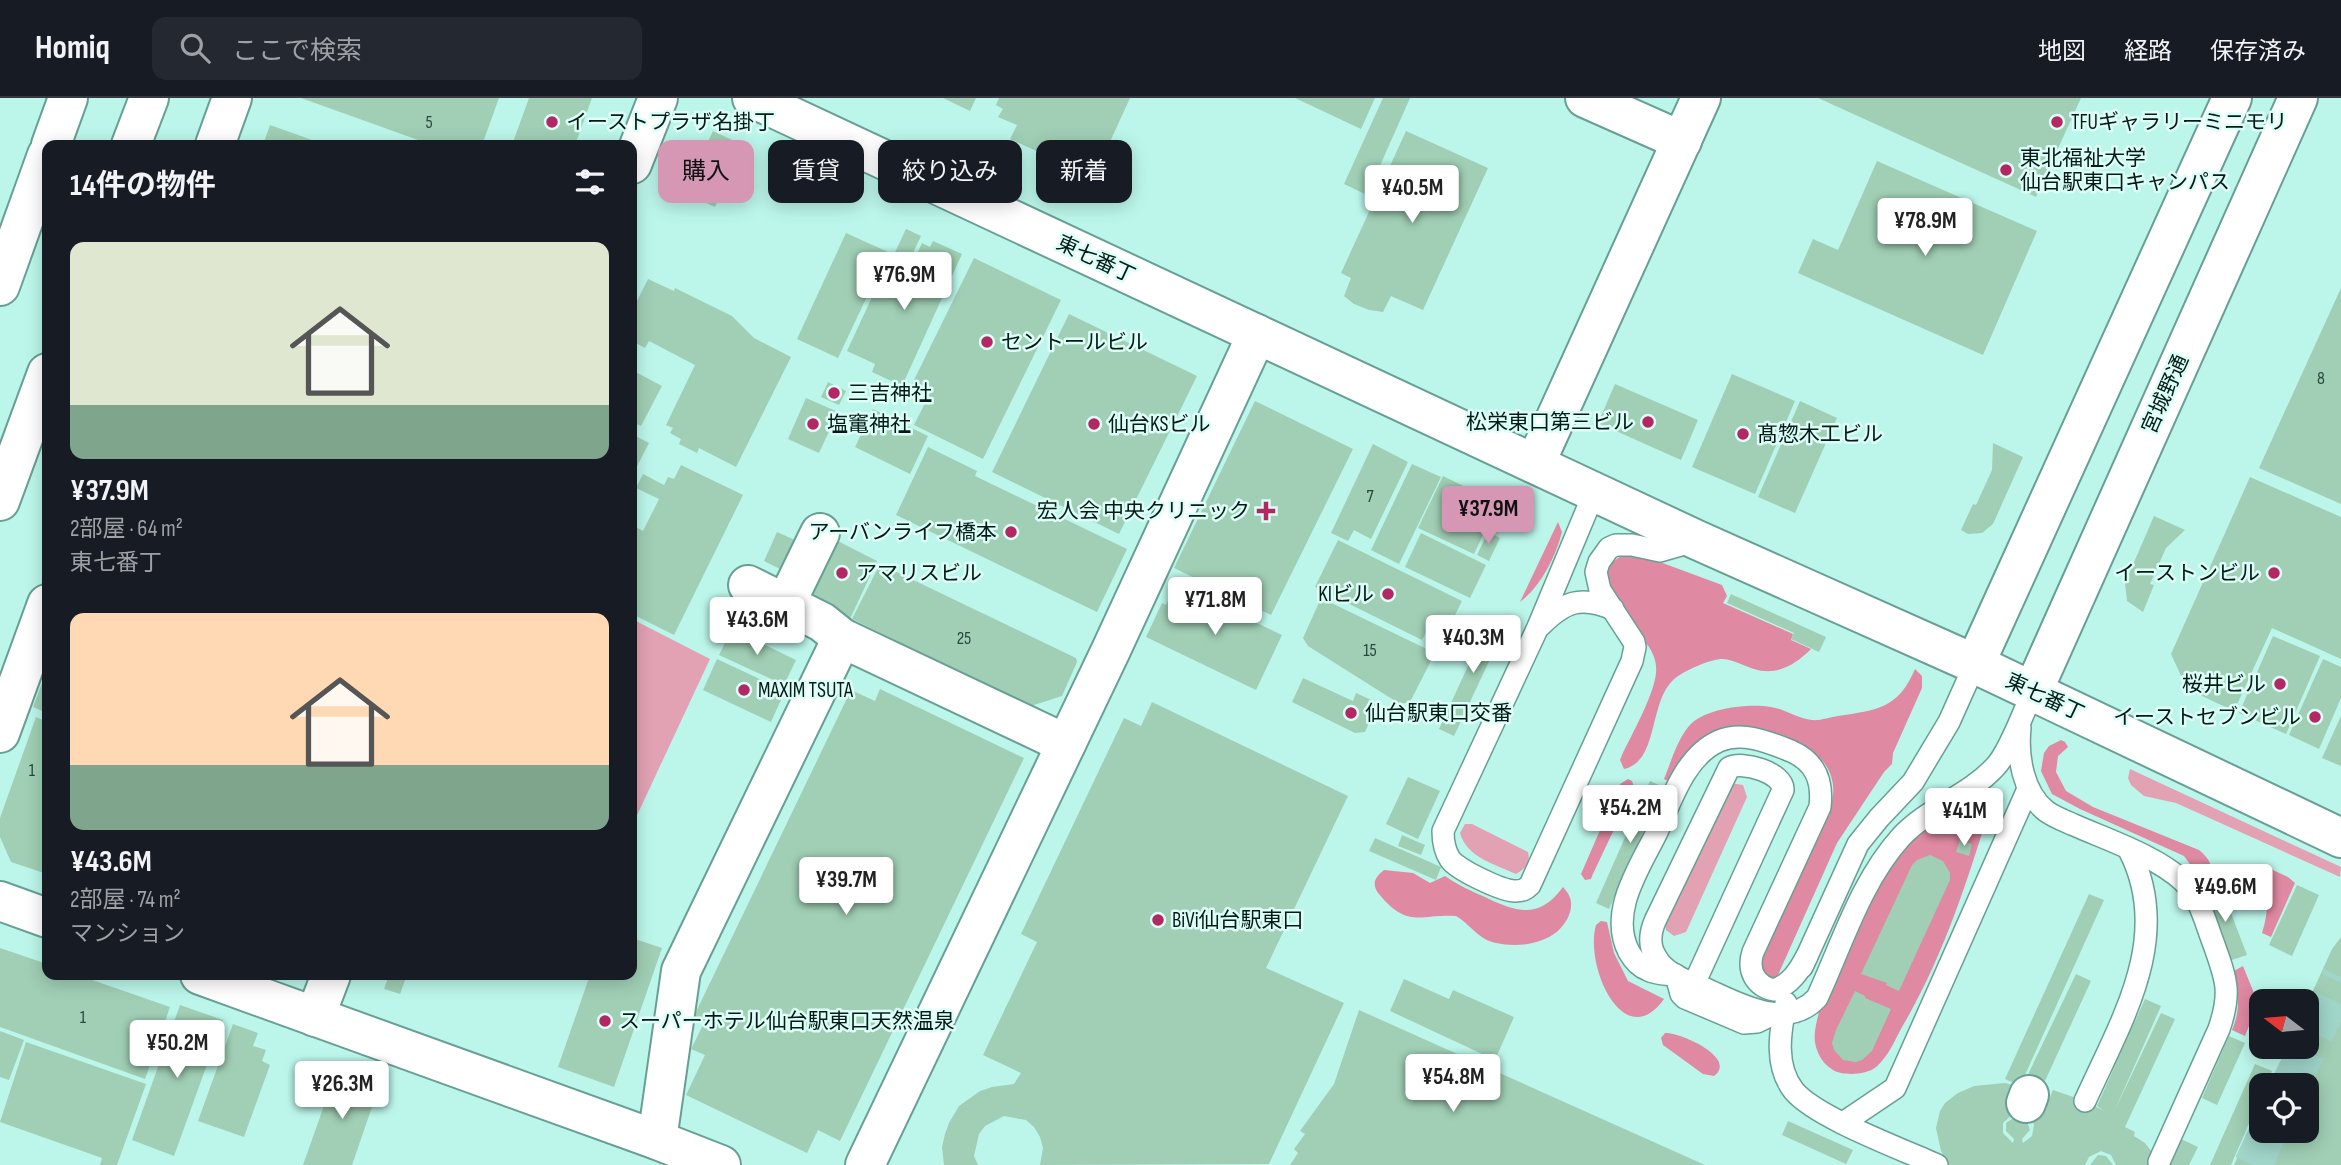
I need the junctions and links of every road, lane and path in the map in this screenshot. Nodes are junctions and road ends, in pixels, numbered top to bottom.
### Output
1 (68, 98) edge
2 (149, 98) edge
3 (232, 98) edge
4 (658, 98) edge
5 (752, 98) edge
6 (1585, 98) edge
7 (1701, 98) edge
8 (2232, 98) edge
9 (2298, 98) edge
10 (53, 140) edge
11 (133, 140) edge
12 (217, 140) edge
13 (1682, 141) junction
14 (637, 151) edge
15 (42, 169) edge
16 (0, 286) edge
17 (1257, 334) junction
18 (42, 387) edge
19 (1535, 464) junction
20 (1594, 492) junction
21 (0, 501) edge
22 (820, 533) dead end
23 (1697, 540) junction
24 (748, 585) dead end
25 (786, 603) junction
26 (1613, 609) junction
27 (42, 618) edge
28 (1538, 627) junction
29 (842, 638) junction
30 (1975, 664) junction
31 (2029, 700) junction
32 (0, 733) edge
33 (1066, 744) junction
34 (2028, 789) junction
35 (2341, 838) edge
36 (2129, 850) junction
37 (0, 901) edge
38 (42, 916) edge
39 (1807, 956) junction
40 (214, 980) edge
41 (329, 980) edge
42 (1685, 980) junction
43 (1780, 1013) junction
44 (316, 1017) junction
45 (2085, 1101) dead end
46 (1843, 1123) junction
47 (657, 1140) junction
48 (2159, 1162) dead end
49 (721, 1165) edge
50 (865, 1165) edge
51 (1937, 1165) edge

1 - 10 street
2 - 11 street
3 - 12 street
4 - 14 street
5 - 17 street, 東七番丁
6 - 13 street
7 - 13 street
8 - 30 street
9 - 31 street, 宮城野通
13 - 19 street
15 - 16 street
17 - 19 street, 東七番丁
17 - 33 street
18 - 21 street
19 - 20 street, 東七番丁
20 - 23 street, 東七番丁
20 - 28 lane
22 - 25 street
23 - 26 lane
23 - 30 street, 東七番丁
24 - 25 street
25 - 29 street
26 - 28 lane
26 - 28 lane
27 - 32 street
29 - 33 street
29 - 47 street
30 - 31 street, 東七番丁
30 - 39 lane
31 - 34 lane
31 - 35 street, 東七番丁
31 - 43 lane
33 - 50 street
34 - 36 lane
34 - 46 lane
36 - 45 lane
36 - 48 lane
37 - 38 street
39 - 42 lane
39 - 43 lane
40 - 44 street
41 - 44 street
42 - 42 lane
42 - 43 lane
43 - 46 lane
44 - 47 street
46 - 51 lane
47 - 49 street

